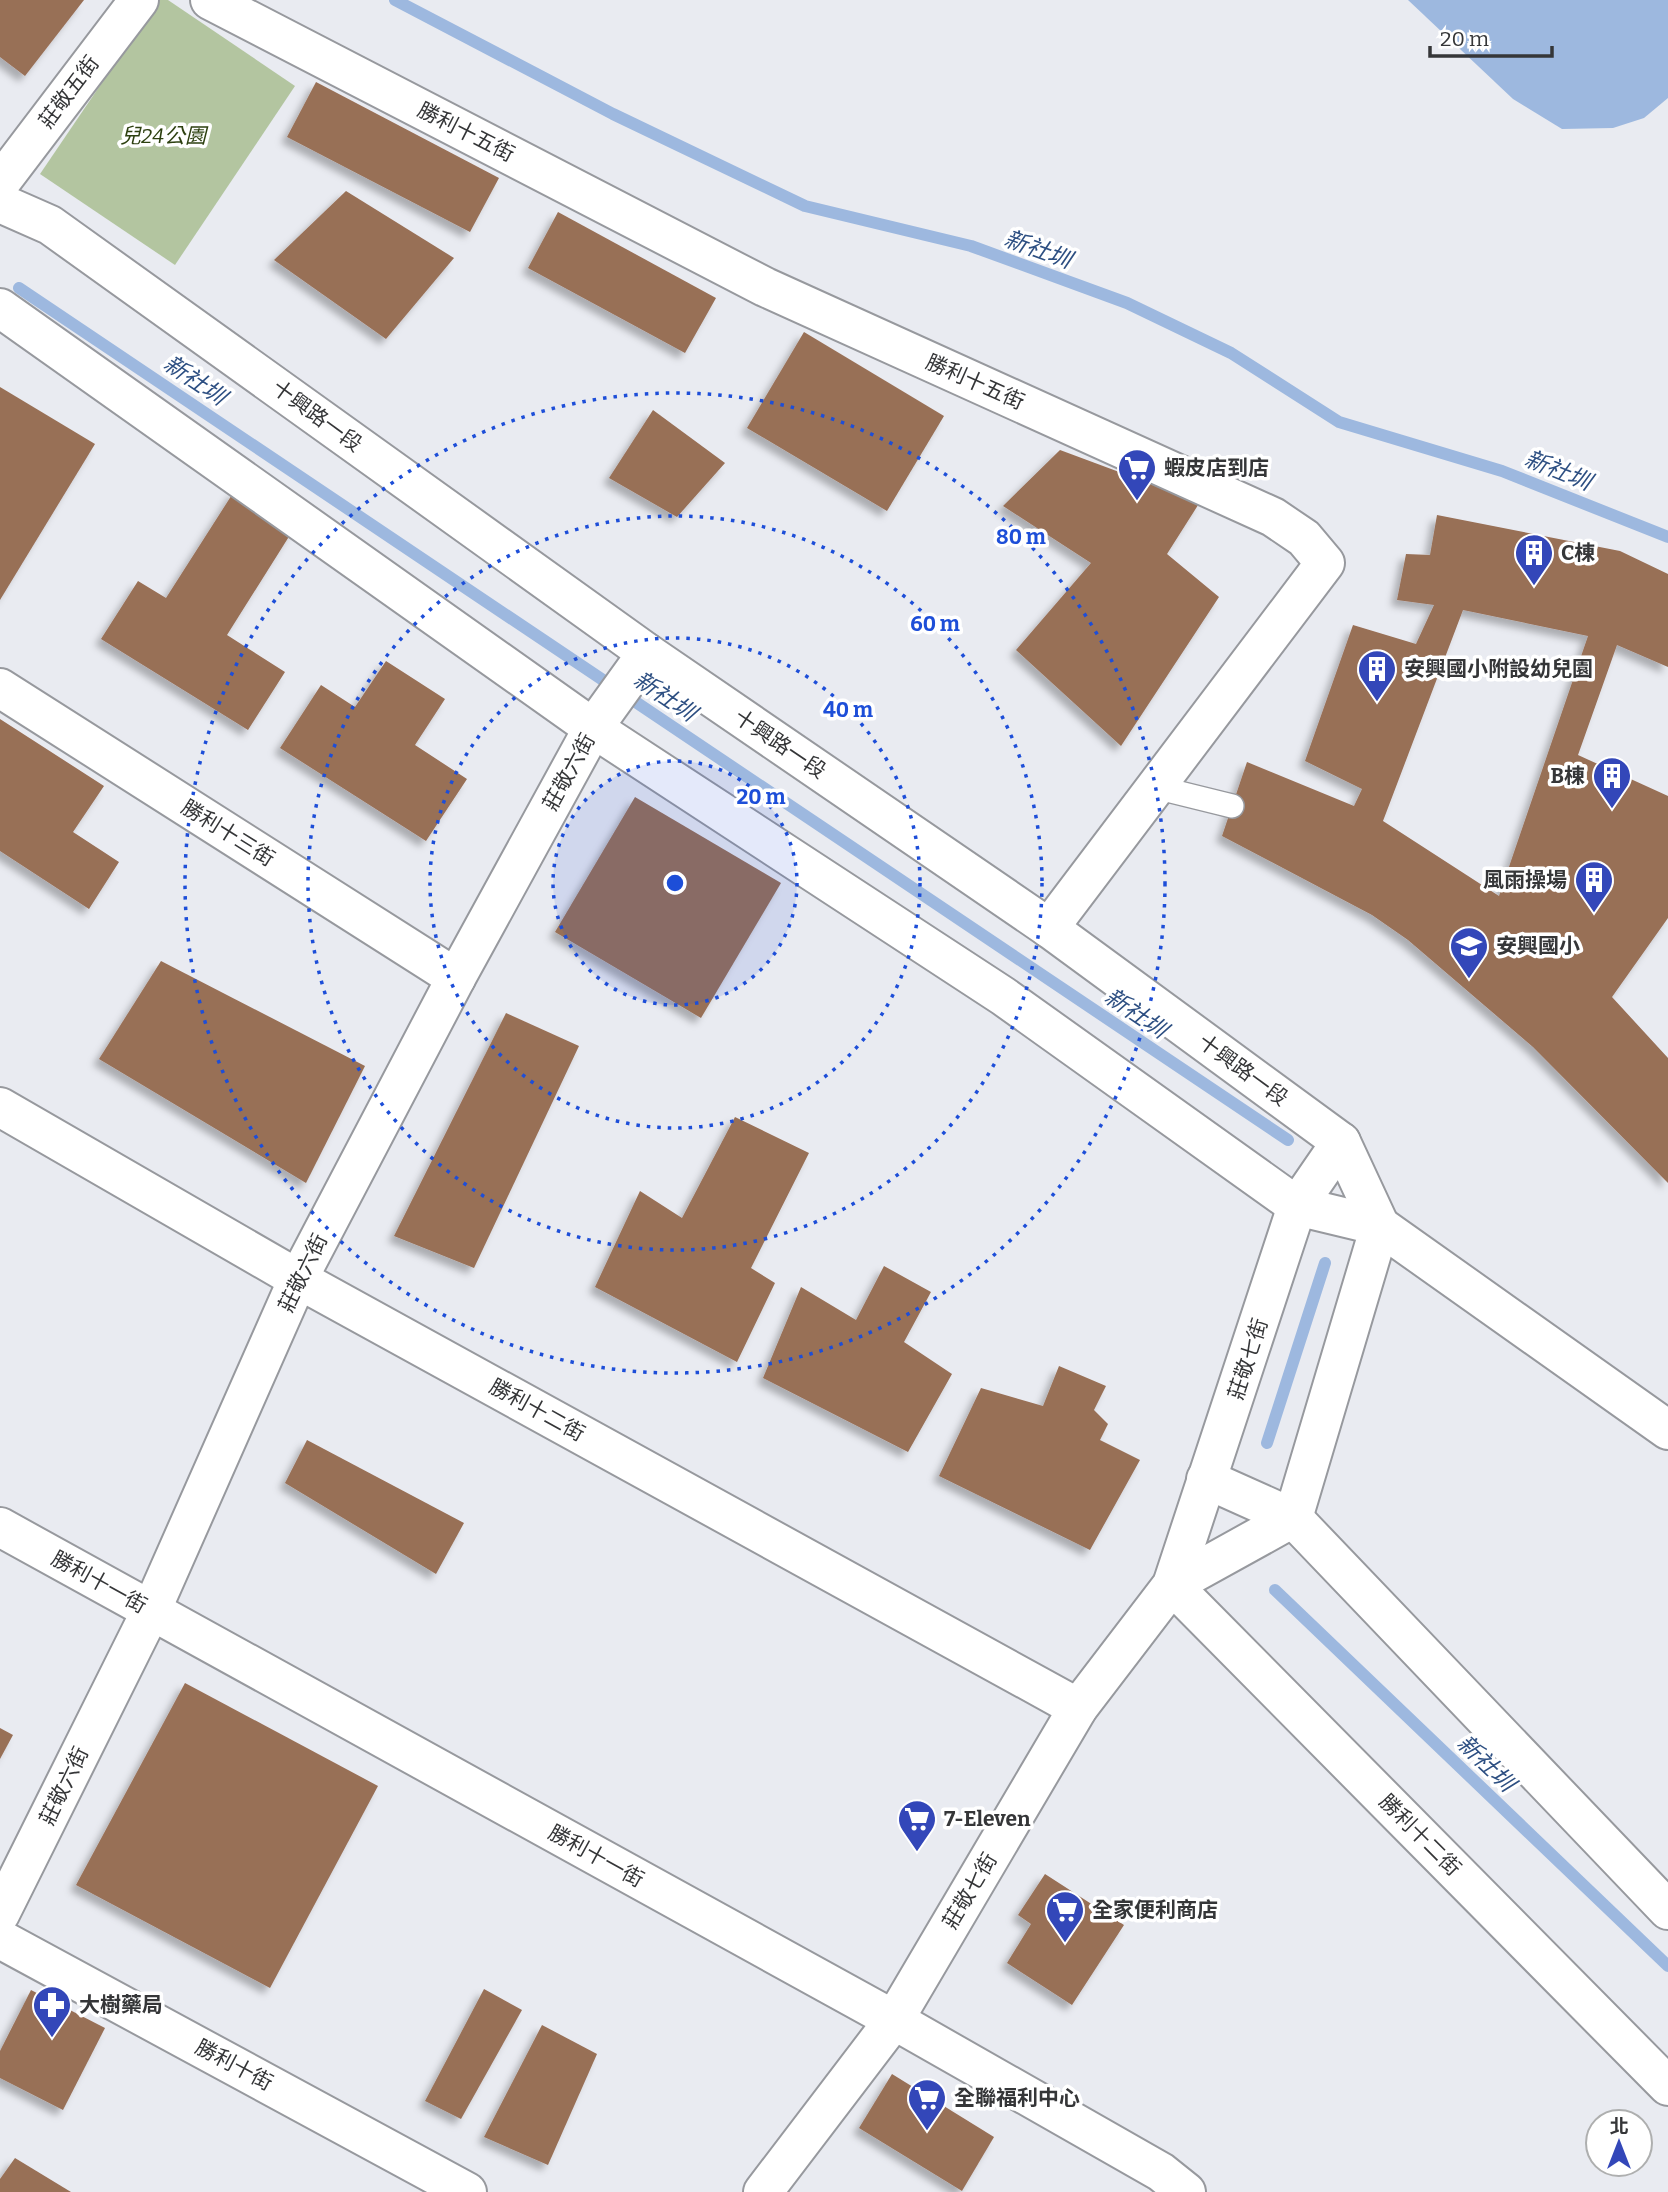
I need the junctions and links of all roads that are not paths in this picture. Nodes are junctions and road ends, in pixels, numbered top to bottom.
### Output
1 (139, 0) edge
2 (224, 3) edge
3 (0, 183) edge
4 (0, 203) edge
5 (0, 309) edge
6 (647, 653) junction
7 (0, 688) edge
8 (593, 728) junction
9 (1155, 787) junction
10 (1232, 806) dead end
11 (1049, 928) junction
12 (456, 978) junction
13 (0, 1107) edge
14 (1341, 1142) junction
15 (1297, 1206) junction
16 (1380, 1226) junction
17 (298, 1279) junction
18 (1668, 1430) edge
19 (1206, 1479) junction
20 (1293, 1518) junction
21 (0, 1527) edge
22 (1172, 1585) junction
23 (151, 1611) junction
24 (1078, 1708) junction
25 (1668, 1910) edge
26 (0, 1914) edge
27 (0, 1939) edge
28 (894, 2020) junction
29 (1668, 2086) edge
30 (467, 2192) edge
31 (763, 2192) edge
32 (1186, 2192) edge

1 - 3 street, 莊敬五街
2 - 9 street, 勝利十五街
4 - 6 street, 十興路一段
5 - 8 street, 十興路一段
6 - 8 street, 莊敬六街
6 - 11 street, 十興路一段
7 - 12 street, 勝利十三街
8 - 12 street, 莊敬六街
8 - 15 street, 十興路一段
9 - 10 lane
9 - 11 street, 勝利十五街
11 - 14 street, 十興路一段
12 - 17 street, 莊敬六街
13 - 17 street, 勝利十二街
14 - 15 street, 莊敬七街
14 - 16 street, 十興路一段
15 - 16 street, 十興路一段
15 - 19 street, 莊敬七街
16 - 18 street, 十興路一段
16 - 20 street
17 - 23 street, 莊敬六街
17 - 24 street, 勝利十二街
19 - 20 street
19 - 22 street, 莊敬七街
20 - 22 street, 莊敬七街
20 - 25 street
21 - 23 street, 勝利十一街
22 - 24 street, 莊敬七街
22 - 29 street, 勝利十二街
23 - 26 street, 莊敬六街
23 - 28 street, 勝利十一街
24 - 28 street, 莊敬七街
27 - 30 street, 勝利十街
28 - 31 street, 莊敬七街
28 - 32 street, 勝利十一街

